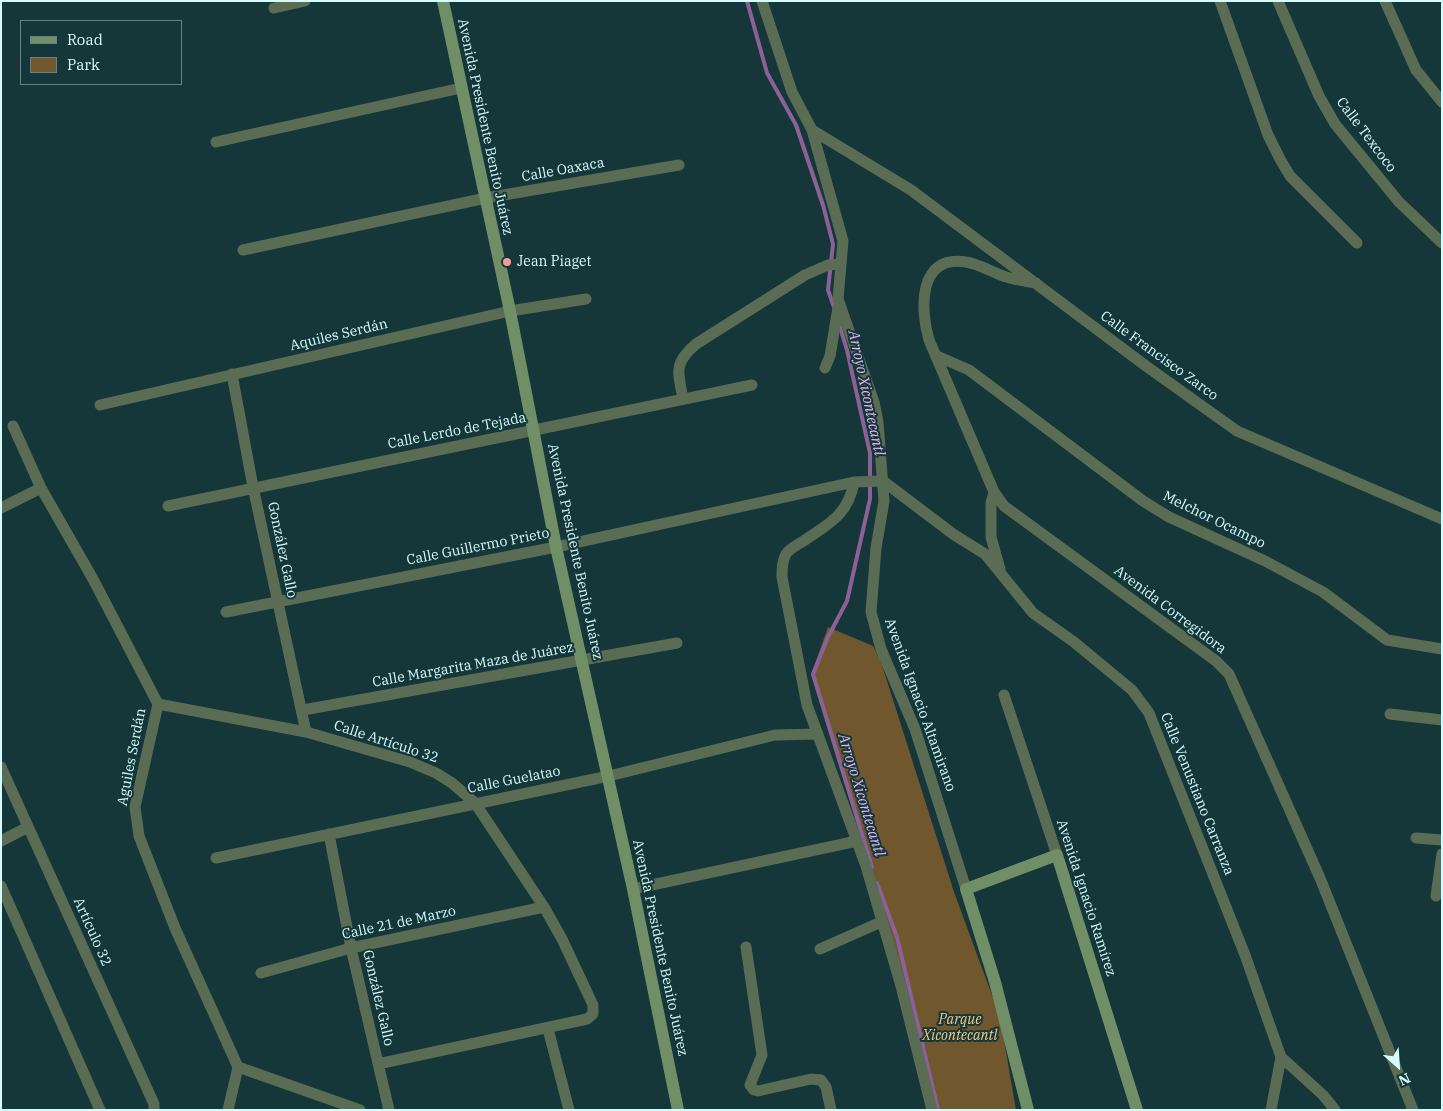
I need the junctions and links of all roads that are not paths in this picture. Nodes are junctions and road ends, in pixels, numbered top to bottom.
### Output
1 (305, 1) edge
2 (443, 1) edge
3 (762, 1) edge
4 (1220, 1) edge
5 (1278, 1) edge
6 (1385, 1) edge
7 (274, 8) dead end
8 (462, 88) junction
9 (1442, 102) edge
10 (812, 130) junction
11 (216, 142) dead end
12 (679, 165) dead end
13 (486, 198) junction
14 (1357, 243) dead end
15 (1442, 243) edge
16 (243, 250) dead end
17 (840, 264) junction
18 (1036, 282) junction
19 (586, 299) dead end
20 (838, 299) junction
21 (510, 312) junction
22 (937, 356) junction
23 (825, 368) dead end
24 (232, 374) junction
25 (752, 385) dead end
26 (683, 399) junction
27 (100, 405) dead end
28 (13, 426) dead end
29 (533, 430) junction
30 (883, 481) junction
31 (854, 482) junction
32 (253, 487) junction
33 (41, 488) junction
34 (994, 492) junction
35 (168, 506) dead end
36 (1, 508) edge
37 (1442, 519) edge
38 (556, 547) junction
39 (999, 572) junction
40 (278, 602) junction
41 (226, 612) dead end
42 (677, 643) dead end
43 (1442, 649) edge
44 (583, 661) junction
45 (1004, 695) dead end
46 (158, 704) junction
47 (303, 710) junction
48 (1390, 714) dead end
49 (1442, 720) edge
50 (306, 732) junction
51 (818, 734) junction
52 (1, 766) edge
53 (609, 776) junction
54 (475, 804) junction
55 (28, 827) junction
56 (329, 834) junction
57 (1416, 838) dead end
58 (1442, 840) edge
59 (1, 841) edge
60 (857, 841) junction
61 (1442, 854) edge
62 (1058, 855) junction
63 (216, 858) dead end
64 (1, 886) edge
65 (966, 888) junction
66 (633, 889) junction
67 (1436, 896) dead end
68 (544, 908) junction
69 (881, 922) junction
70 (746, 947) dead end
71 (351, 948) junction
72 (820, 949) dead end
73 (260, 973) dead end
74 (548, 1029) junction
75 (1281, 1057) junction
76 (378, 1064) junction
77 (238, 1067) junction
78 (100, 1110) edge
79 (154, 1110) edge
80 (228, 1110) edge
81 (360, 1110) edge
82 (389, 1110) edge
83 (569, 1110) edge
84 (678, 1110) edge
85 (831, 1110) edge
86 (932, 1110) edge
87 (1028, 1110) edge
88 (1137, 1110) edge
89 (1271, 1110) edge
90 (1335, 1110) edge
91 (1413, 1110) edge

1 - 7 street
2 - 8 street, Avenida Presidente Benito Juárez
3 - 10 street, Avenida Ignacio Altamirano
4 - 14 street
5 - 15 street, Calle Texcoco
6 - 9 street
8 - 11 street
8 - 13 street, Avenida Presidente Benito Juárez
10 - 17 street, Avenida Ignacio Altamirano
10 - 18 street, Calle Francisco Zarco
12 - 13 street, Calle Oaxaca
13 - 16 street, Calle Oaxaca
13 - 21 street, Avenida Presidente Benito Juárez
17 - 20 street, Avenida Ignacio Altamirano
17 - 26 street
18 - 22 street, Avenida Corregidora
18 - 37 street, Calle Francisco Zarco
19 - 21 street, Aquiles Serdán
20 - 23 street
20 - 30 street, Avenida Ignacio Altamirano
21 - 24 street, Aquiles Serdán
21 - 29 street, Avenida Presidente Benito Juárez
22 - 34 street, Avenida Corregidora
22 - 43 street, Melchor Ocampo
24 - 27 street, Aquiles Serdán
24 - 32 street, González Gallo
25 - 26 street, Calle Lerdo de Tejada
26 - 29 street, Calle Lerdo de Tejada
28 - 33 street, Aguiles Serdán
29 - 32 street, Calle Lerdo de Tejada
29 - 38 street, Avenida Presidente Benito Juárez
30 - 31 street, Calle Guillermo Prieto
30 - 39 street, Calle Venustiano Carranza
30 - 65 street, Avenida Ignacio Altamirano
31 - 38 street, Calle Guillermo Prieto
31 - 51 street
32 - 35 street, Calle Lerdo de Tejada
32 - 40 street, González Gallo
33 - 36 street
33 - 46 street, Aguiles Serdán
34 - 39 street
34 - 91 street, Avenida Corregidora
38 - 40 street, Calle Guillermo Prieto
38 - 44 street, Avenida Presidente Benito Juárez
39 - 75 street, Calle Venustiano Carranza
40 - 41 street, Calle Guillermo Prieto
40 - 47 street, González Gallo
42 - 44 street, Calle Margarita Maza de Juárez
44 - 47 street, Calle Margarita Maza de Juárez
44 - 53 street, Avenida Presidente Benito Juárez
45 - 62 street, Avenida Ignacio Ramírez
46 - 50 street, Calle Artículo 32
46 - 77 street, Aguiles Serdán
47 - 50 street, González Gallo
48 - 49 street
50 - 54 street, Calle Artículo 32
51 - 53 street, Calle Guelatao
51 - 60 street
52 - 55 street, Artículo 32
53 - 54 street, Calle Guelatao
53 - 66 street, Avenida Presidente Benito Juárez
54 - 56 street, Calle Guelatao
54 - 68 street, Calle Artículo 32
55 - 59 street
55 - 79 street, Artículo 32
56 - 63 street, Calle Guelatao
56 - 71 street, González Gallo
57 - 58 street
60 - 66 street
60 - 69 street
61 - 67 street
62 - 65 street
62 - 88 street, Avenida Ignacio Ramírez
64 - 78 street
65 - 87 street, Avenida Ignacio Altamirano
66 - 84 street, Avenida Presidente Benito Juárez
68 - 71 street, Calle 21 de Marzo
68 - 74 street, Calle Artículo 32
69 - 72 street
69 - 86 street
70 - 85 street
71 - 73 street, Calle 21 de Marzo
71 - 76 street, González Gallo
74 - 76 street
74 - 83 street
75 - 89 street
75 - 90 street
76 - 82 street, González Gallo
77 - 80 street
77 - 81 street

